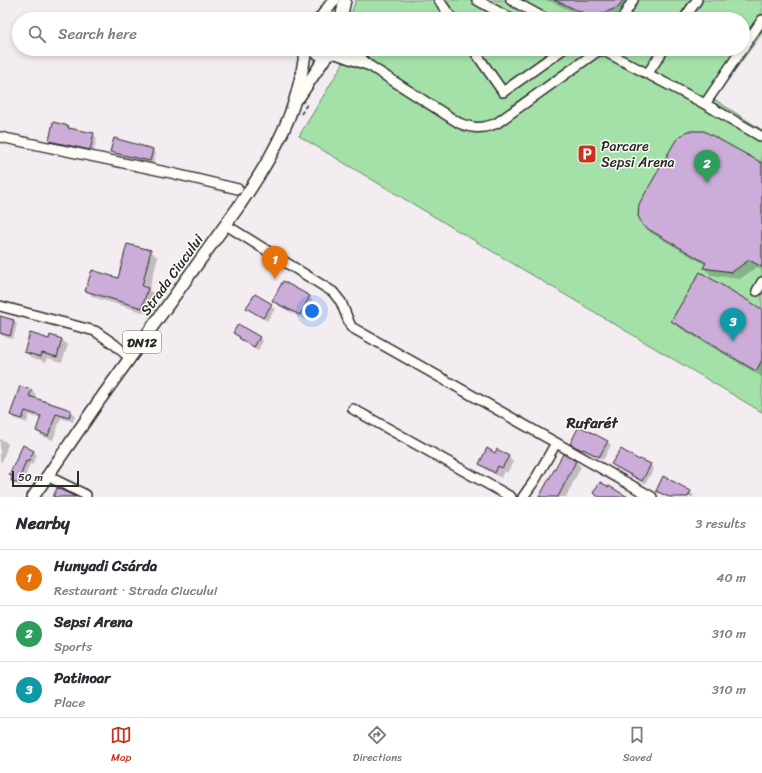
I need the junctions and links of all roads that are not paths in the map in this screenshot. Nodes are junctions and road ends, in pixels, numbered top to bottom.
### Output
1 (334, 0) edge
2 (345, 0) edge
3 (439, 0) edge
4 (477, 0) edge
5 (511, 0) edge
6 (633, 0) edge
7 (697, 0) edge
8 (325, 12) edge
9 (342, 12) edge
10 (447, 12) edge
11 (498, 12) edge
12 (533, 12) edge
13 (626, 12) edge
14 (689, 12) edge
15 (762, 20) edge
16 (750, 38) edge
17 (305, 56) edge
18 (329, 56) edge
19 (344, 56) edge
20 (361, 56) edge
21 (478, 56) edge
22 (553, 56) edge
23 (591, 56) edge
24 (615, 56) edge
25 (659, 56) edge
26 (738, 56) edge
27 (370, 66) junction
28 (648, 73) junction
29 (706, 104) junction
30 (293, 106) junction
31 (762, 136) edge
32 (0, 137) edge
33 (238, 190) dead end
34 (226, 225) junction
35 (762, 282) edge
36 (757, 291) dead end
37 (0, 306) edge
38 (130, 358) junction
39 (353, 410) dead end
40 (556, 443) junction
41 (46, 476) junction
42 (33, 497) edge
43 (86, 497) edge
44 (511, 497) edge
45 (523, 497) edge
46 (652, 497) edge

1 - 8 main road
2 - 9 main road
3 - 10 street
4 - 11 street
5 - 12 street
6 - 13 street
7 - 14 street
15 - 16 street
17 - 30 main road, DN12
18 - 30 main road, DN12
19 - 27 street
20 - 27 street
21 - 22 street
23 - 27 street
24 - 28 street
25 - 28 street
26 - 29 street
28 - 29 street
29 - 31 street
30 - 34 main road, Strada Ciucului / DN12
32 - 33 street
34 - 38 main road, Strada Ciucului / DN12
34 - 40 street
35 - 36 street
37 - 38 street
38 - 41 main road, Strada Ciucului / DN12
39 - 44 street
40 - 45 street
40 - 46 street
41 - 42 main road, Strada Ciucului / DN12
41 - 43 street

